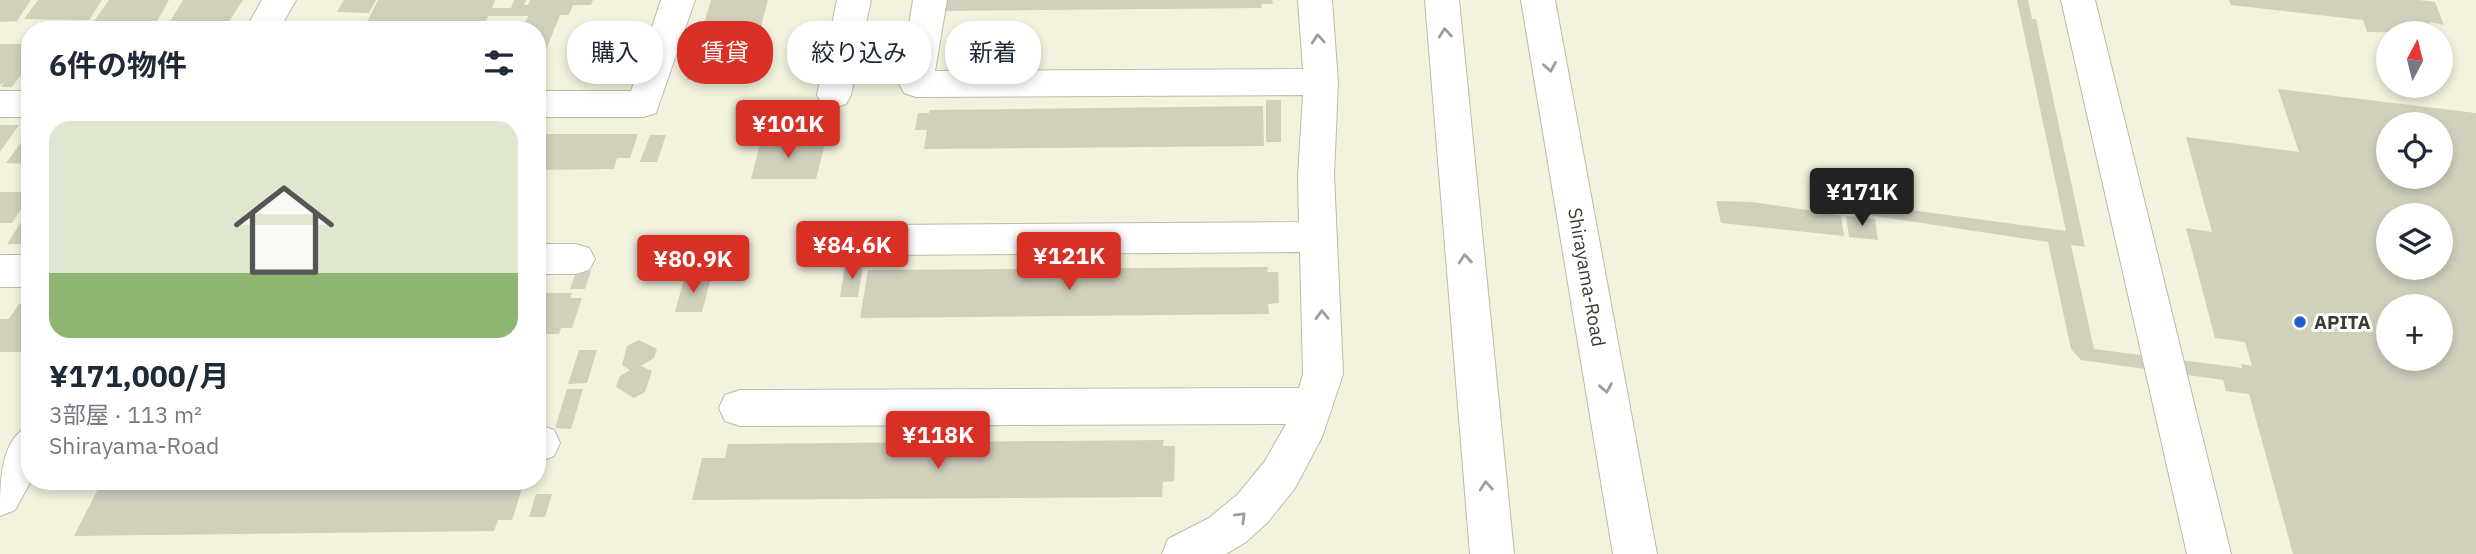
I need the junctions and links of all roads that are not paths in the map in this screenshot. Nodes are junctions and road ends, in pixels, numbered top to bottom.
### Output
1 (279, 0) edge
2 (678, 0) edge
3 (854, 0) edge
4 (930, 0) edge
5 (1315, 0) edge
6 (1442, 0) edge
7 (1538, 0) edge
8 (2078, 0) edge
9 (267, 21) edge
10 (1321, 82) junction
11 (834, 95) dead end
12 (0, 104) edge
13 (21, 104) edge
14 (546, 104) edge
15 (1319, 237) junction
16 (886, 240) dead end
17 (576, 259) dead end
18 (546, 260) edge
19 (0, 271) edge
20 (21, 271) edge
21 (1314, 406) junction
22 (740, 408) dead end
23 (1184, 554) edge
24 (1492, 554) edge
25 (1635, 554) edge
26 (2209, 554) edge

1 - 9 street
2 - 14 street
3 - 11 street
4 - 10 street
10 -> 5 street
24 -> 6 street
7 -> 25 street, Shirayama-Road
8 - 26 street
10 - 15 street
12 - 13 street
15 - 16 street
21 -> 15 street
17 - 18 street
19 - 20 street
21 - 22 street
23 -> 21 street

